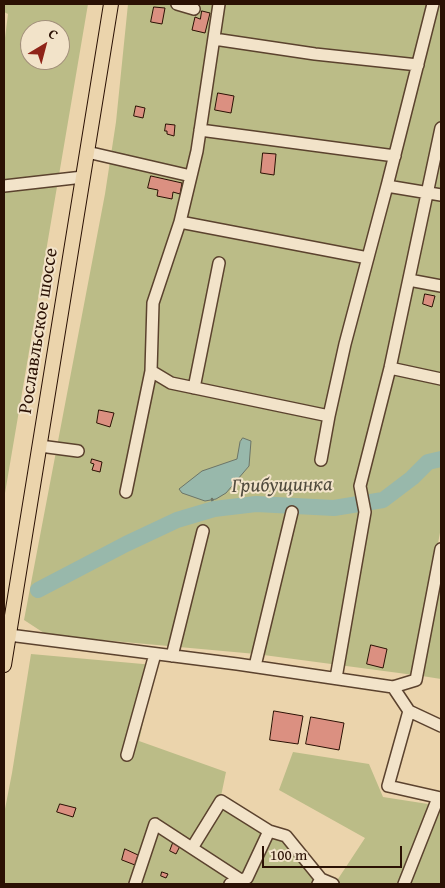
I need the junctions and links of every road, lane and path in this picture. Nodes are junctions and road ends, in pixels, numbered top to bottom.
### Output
1 (111, 4) edge
2 (177, 4) edge
3 (219, 4) edge
4 (433, 4) edge
5 (194, 9) dead end
6 (214, 39) junction
7 (418, 65) junction
8 (441, 128) edge
9 (200, 130) junction
10 (87, 152) junction
11 (395, 156) junction
12 (191, 176) junction
13 (83, 177) junction
14 (4, 186) edge
15 (387, 186) junction
16 (428, 192) junction
17 (441, 195) edge
18 (180, 222) junction
19 (368, 258) junction
20 (219, 263) dead end
21 (409, 280) junction
22 (441, 286) edge
23 (390, 368) junction
24 (151, 371) junction
25 (441, 379) edge
26 (194, 388) junction
27 (329, 416) junction
28 (40, 446) junction
29 (78, 451) dead end
30 (321, 460) dead end
31 (126, 492) dead end
32 (292, 512) dead end
33 (203, 531) dead end
34 (441, 549) edge
35 (9, 635) junction
36 (155, 654) junction
37 (172, 656) junction
38 (4, 665) edge
39 (255, 666) junction
40 (336, 678) junction
41 (393, 687) junction
42 (409, 711) junction
43 (441, 726) edge
44 (127, 755) dead end
45 (440, 798) edge
46 (269, 831) junction
47 (192, 848) junction
48 (236, 882) edge
49 (320, 882) edge
50 (135, 884) edge
51 (333, 884) edge
52 (404, 884) edge

1 - 10 main road, Рославльское шоссе
2 - 5 lane
3 - 6 lane
4 - 7 lane
6 - 7 lane
6 - 9 lane
7 - 11 lane
8 - 16 lane
9 - 11 lane
9 - 12 lane
10 - 12 lane
10 - 13 main road, Рославльское шоссе
11 - 15 lane
12 - 18 lane
13 - 14 lane
13 - 28 main road, Рославльское шоссе
15 - 16 lane
15 - 19 lane
16 - 17 lane
16 - 21 lane
18 - 19 lane
18 - 24 lane
19 - 27 lane
20 - 26 lane
21 - 22 lane
21 - 23 lane
23 - 25 lane
23 - 40 lane
24 - 26 lane
24 - 31 lane
26 - 27 lane
27 - 30 lane
28 - 29 lane
28 - 35 main road, Рославльское шоссе
32 - 39 lane
33 - 37 lane
34 - 41 lane
35 - 36 lane
35 - 38 main road, Рославльское шоссе
36 - 37 lane
36 - 44 lane
37 - 39 lane
39 - 40 lane
40 - 41 lane
41 - 42 lane
42 - 43 lane
42 - 45 lane
45 - 52 lane
46 - 47 lane
46 - 48 lane
46 - 49 lane
47 - 48 lane
47 - 50 lane
49 - 51 lane

